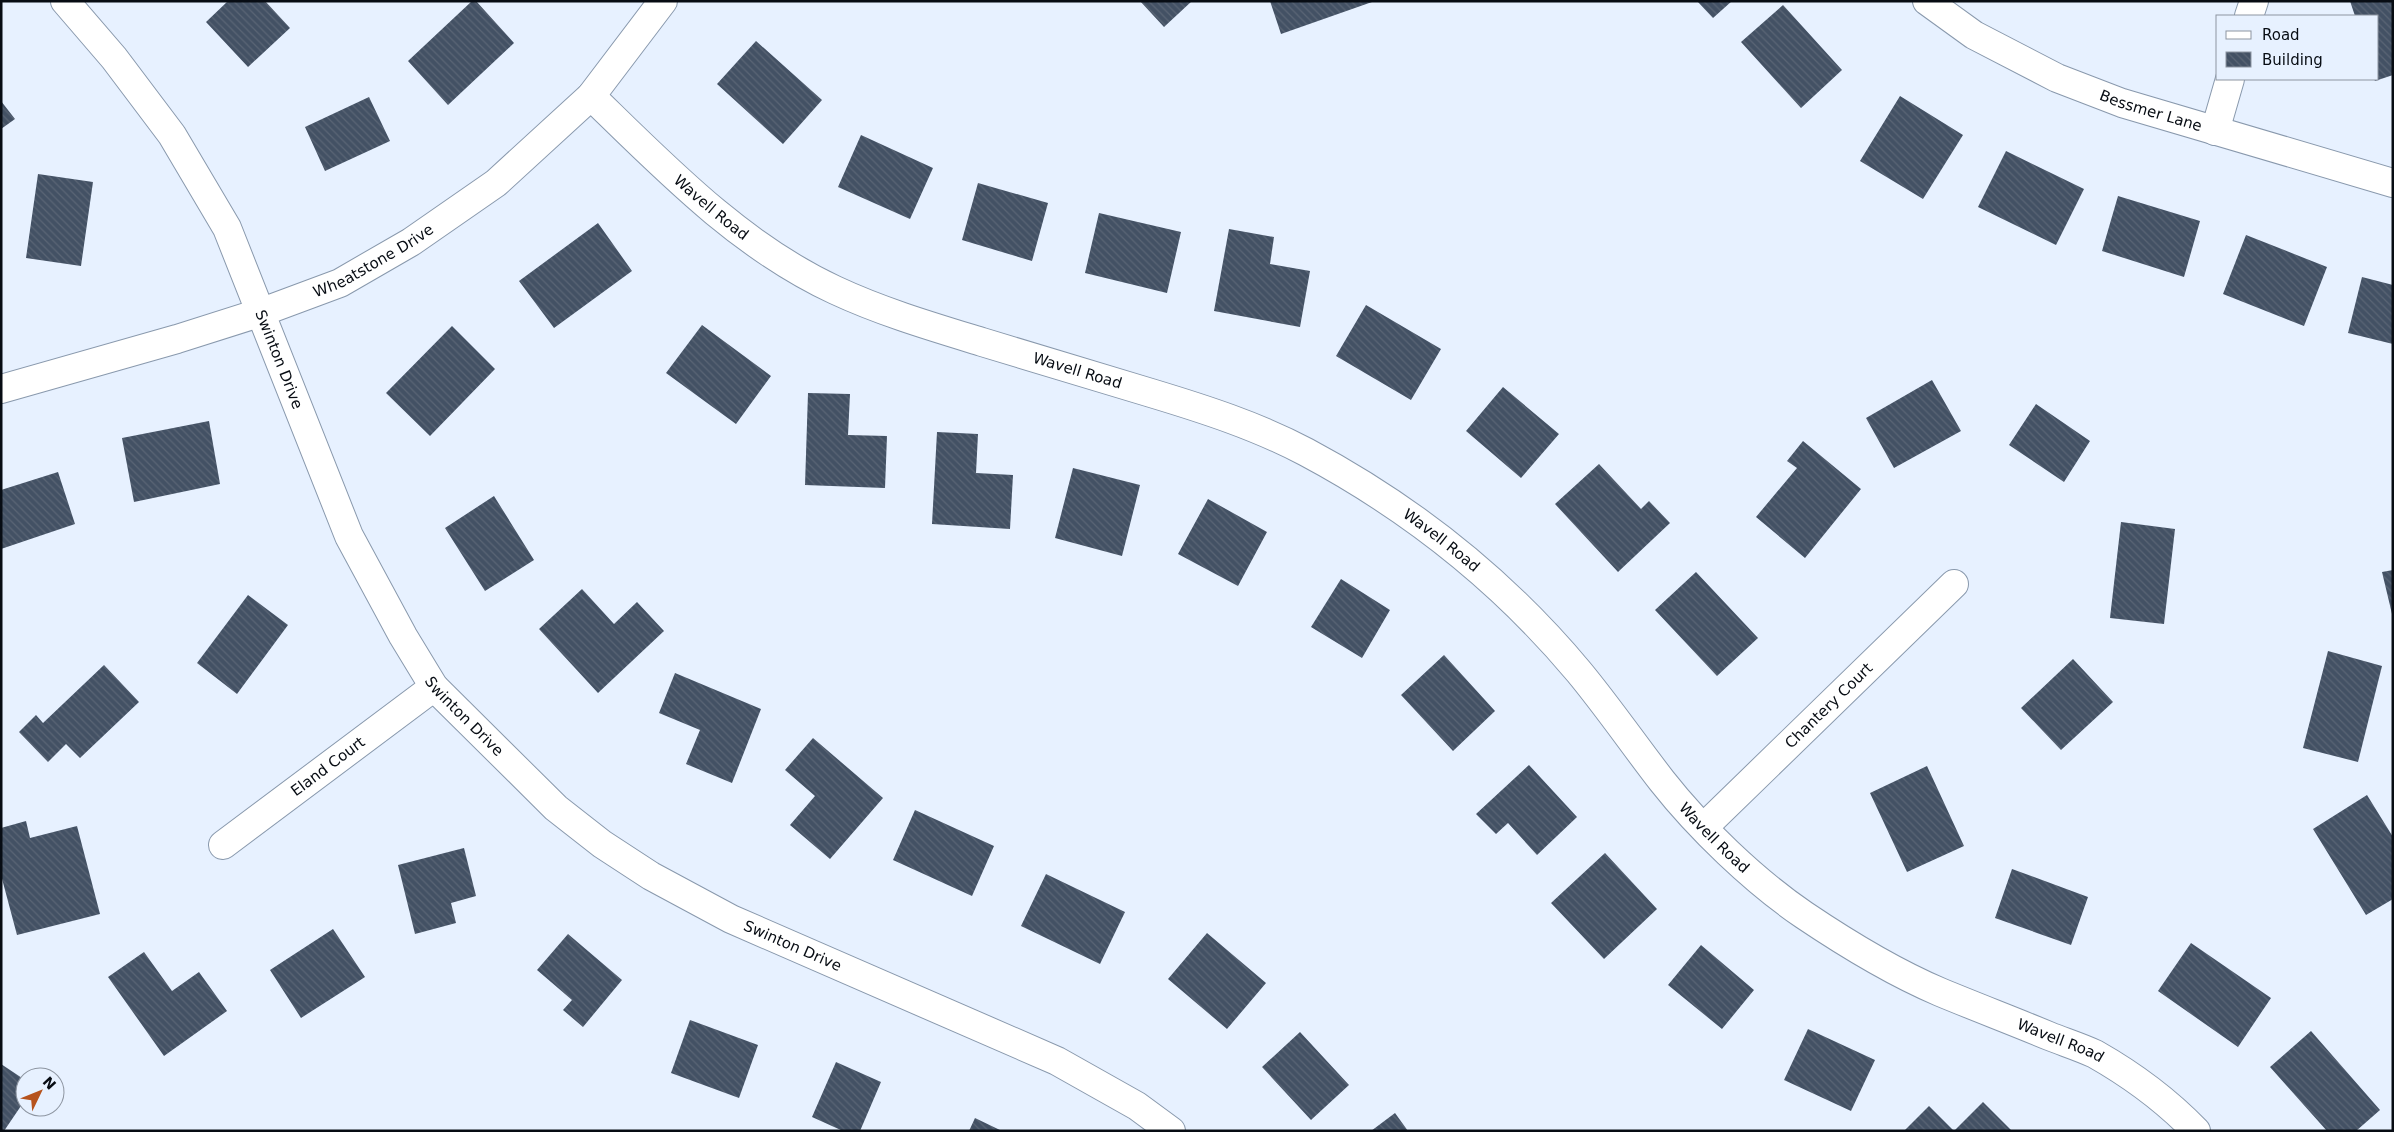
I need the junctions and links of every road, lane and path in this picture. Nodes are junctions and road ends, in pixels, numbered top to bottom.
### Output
1 (65, 1) edge
2 (664, 1) edge
3 (1927, 1) edge
4 (2254, 1) edge
5 (2250, 15) edge
6 (2230, 80) edge
7 (591, 96) junction
8 (2215, 131) junction
9 (2393, 183) edge
10 (262, 312) junction
11 (1, 389) edge
12 (1954, 584) dead end
13 (434, 687) junction
14 (1704, 827) junction
15 (223, 845) dead end
16 (1171, 1131) edge
17 (2196, 1131) edge

1 - 10 street, Swinton Drive
2 - 7 street, Wheatstone Drive
3 - 8 street, Bessmer Lane
4 - 5 street
6 - 8 street
7 - 10 street, Wheatstone Drive
7 - 14 street, Wavell Road
8 - 9 street, Bessmer Lane
10 - 11 street, Wheatstone Drive
10 - 13 street, Swinton Drive
12 - 14 street, Chantery Court
13 - 15 street, Eland Court
13 - 16 street, Swinton Drive
14 - 17 street, Wavell Road

